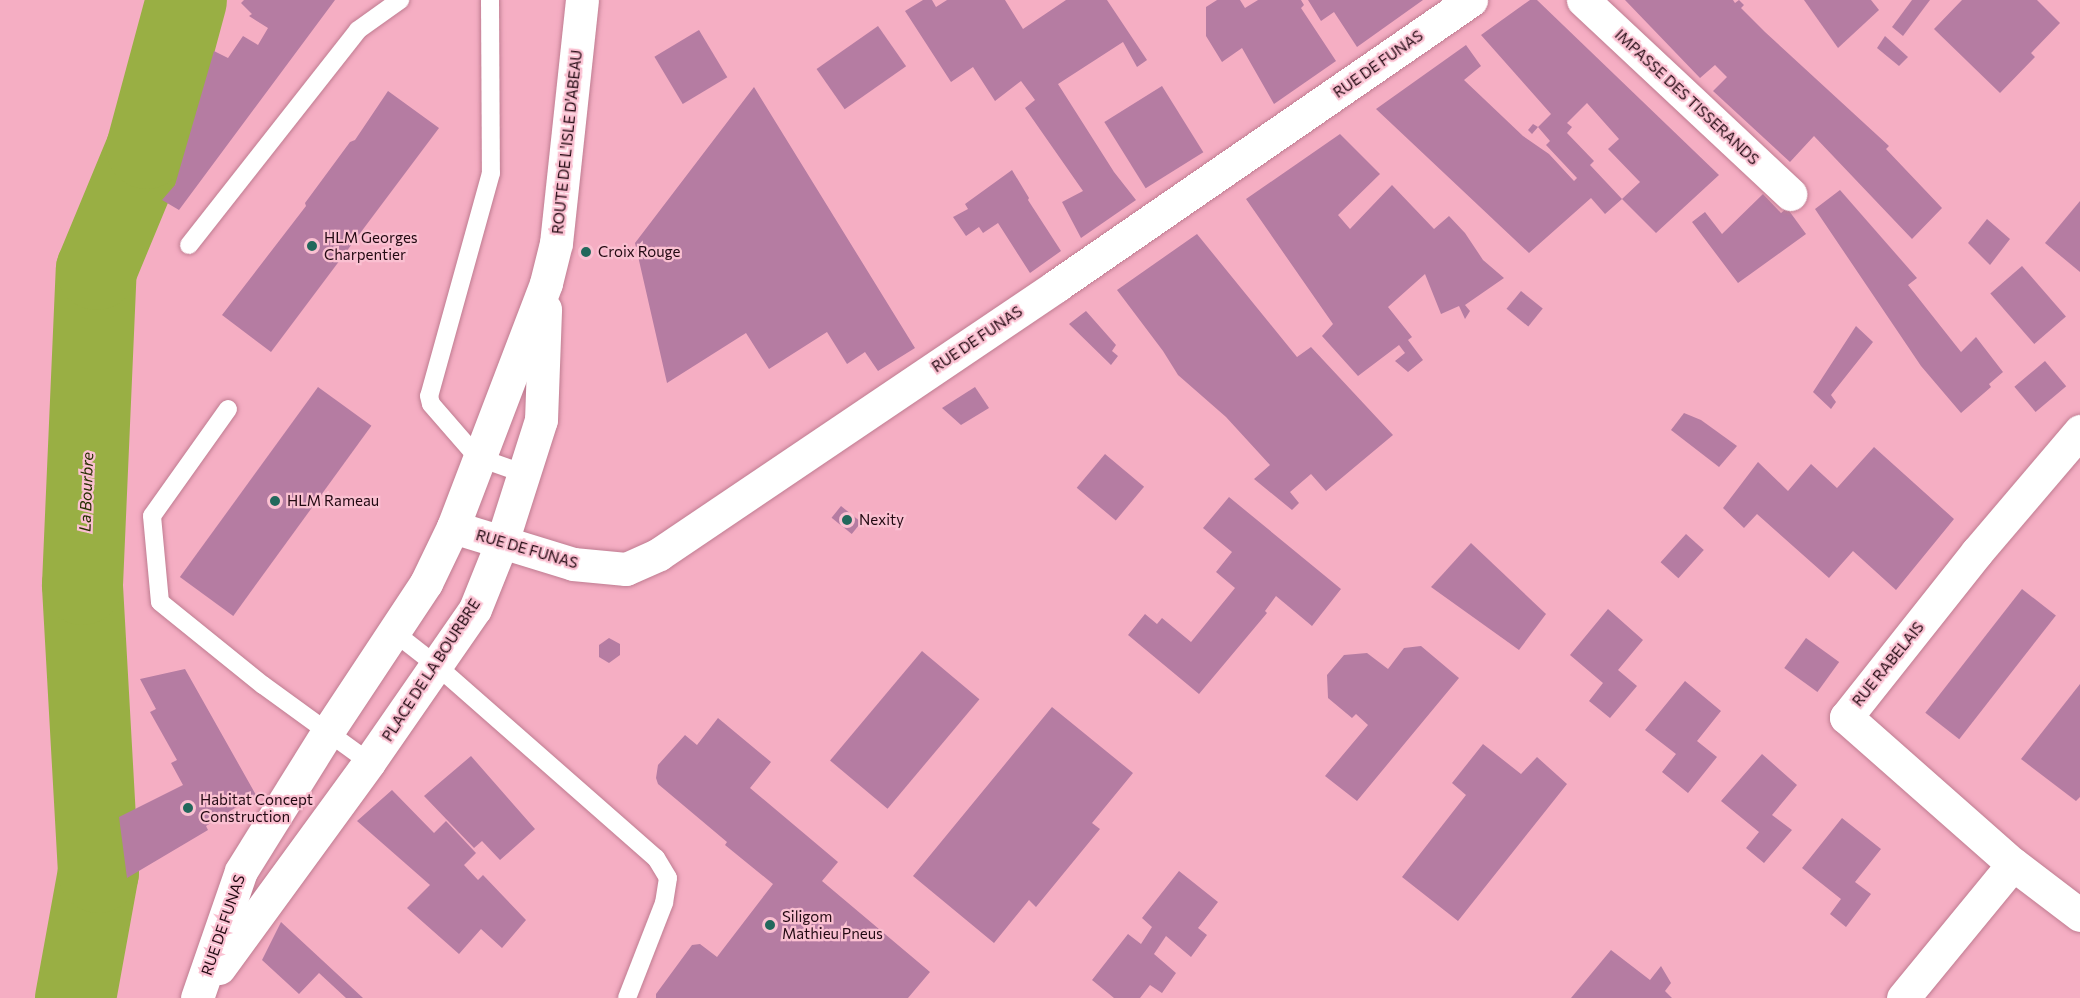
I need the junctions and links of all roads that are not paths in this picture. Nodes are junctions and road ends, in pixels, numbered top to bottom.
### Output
1 (400, 0) edge
2 (490, 0) edge
3 (582, 0) edge
4 (1471, 0) edge
5 (1583, 0) edge
6 (1790, 194) dead end
7 (189, 245) dead end
8 (546, 283) junction
9 (228, 409) dead end
10 (2080, 430) edge
11 (477, 457) junction
12 (525, 474) junction
13 (453, 527) junction
14 (502, 542) junction
15 (394, 633) junction
16 (436, 665) junction
17 (328, 731) junction
18 (369, 762) junction
19 (2013, 864) junction
20 (2080, 915) edge
21 (198, 998) edge
22 (627, 998) edge
23 (1903, 998) edge

1 - 7 lane
2 - 11 lane
3 - 8 street, ROUTE DE L'ISLE D'ABEAU
4 - 14 street, RUE DE FUNAS
5 - 6 street, IMPASSE DES TISSERANDS
8 - 11 street, ROUTE DE L'ISLE D'ABEAU
8 - 12 street, ROUTE DE L'ISLE D'ABEAU
9 - 17 lane
10 - 19 street, RUE RABELAIS
11 - 12 lane
11 - 13 street, ROUTE DE L'ISLE D'ABEAU
12 - 14 street, ROUTE DE L'ISLE D'ABEAU
13 - 14 street, RUE DE FUNAS
13 - 15 street
14 - 16 street, PLACE DE LA BOURBRE
15 - 16 lane
15 - 17 street
16 - 18 street, PLACE DE LA BOURBRE
16 - 22 lane
17 - 18 lane
17 - 21 street, RUE DE FUNAS
18 - 21 street, RUE DE FUNAS
19 - 20 street, RUE RABELAIS
19 - 23 street

